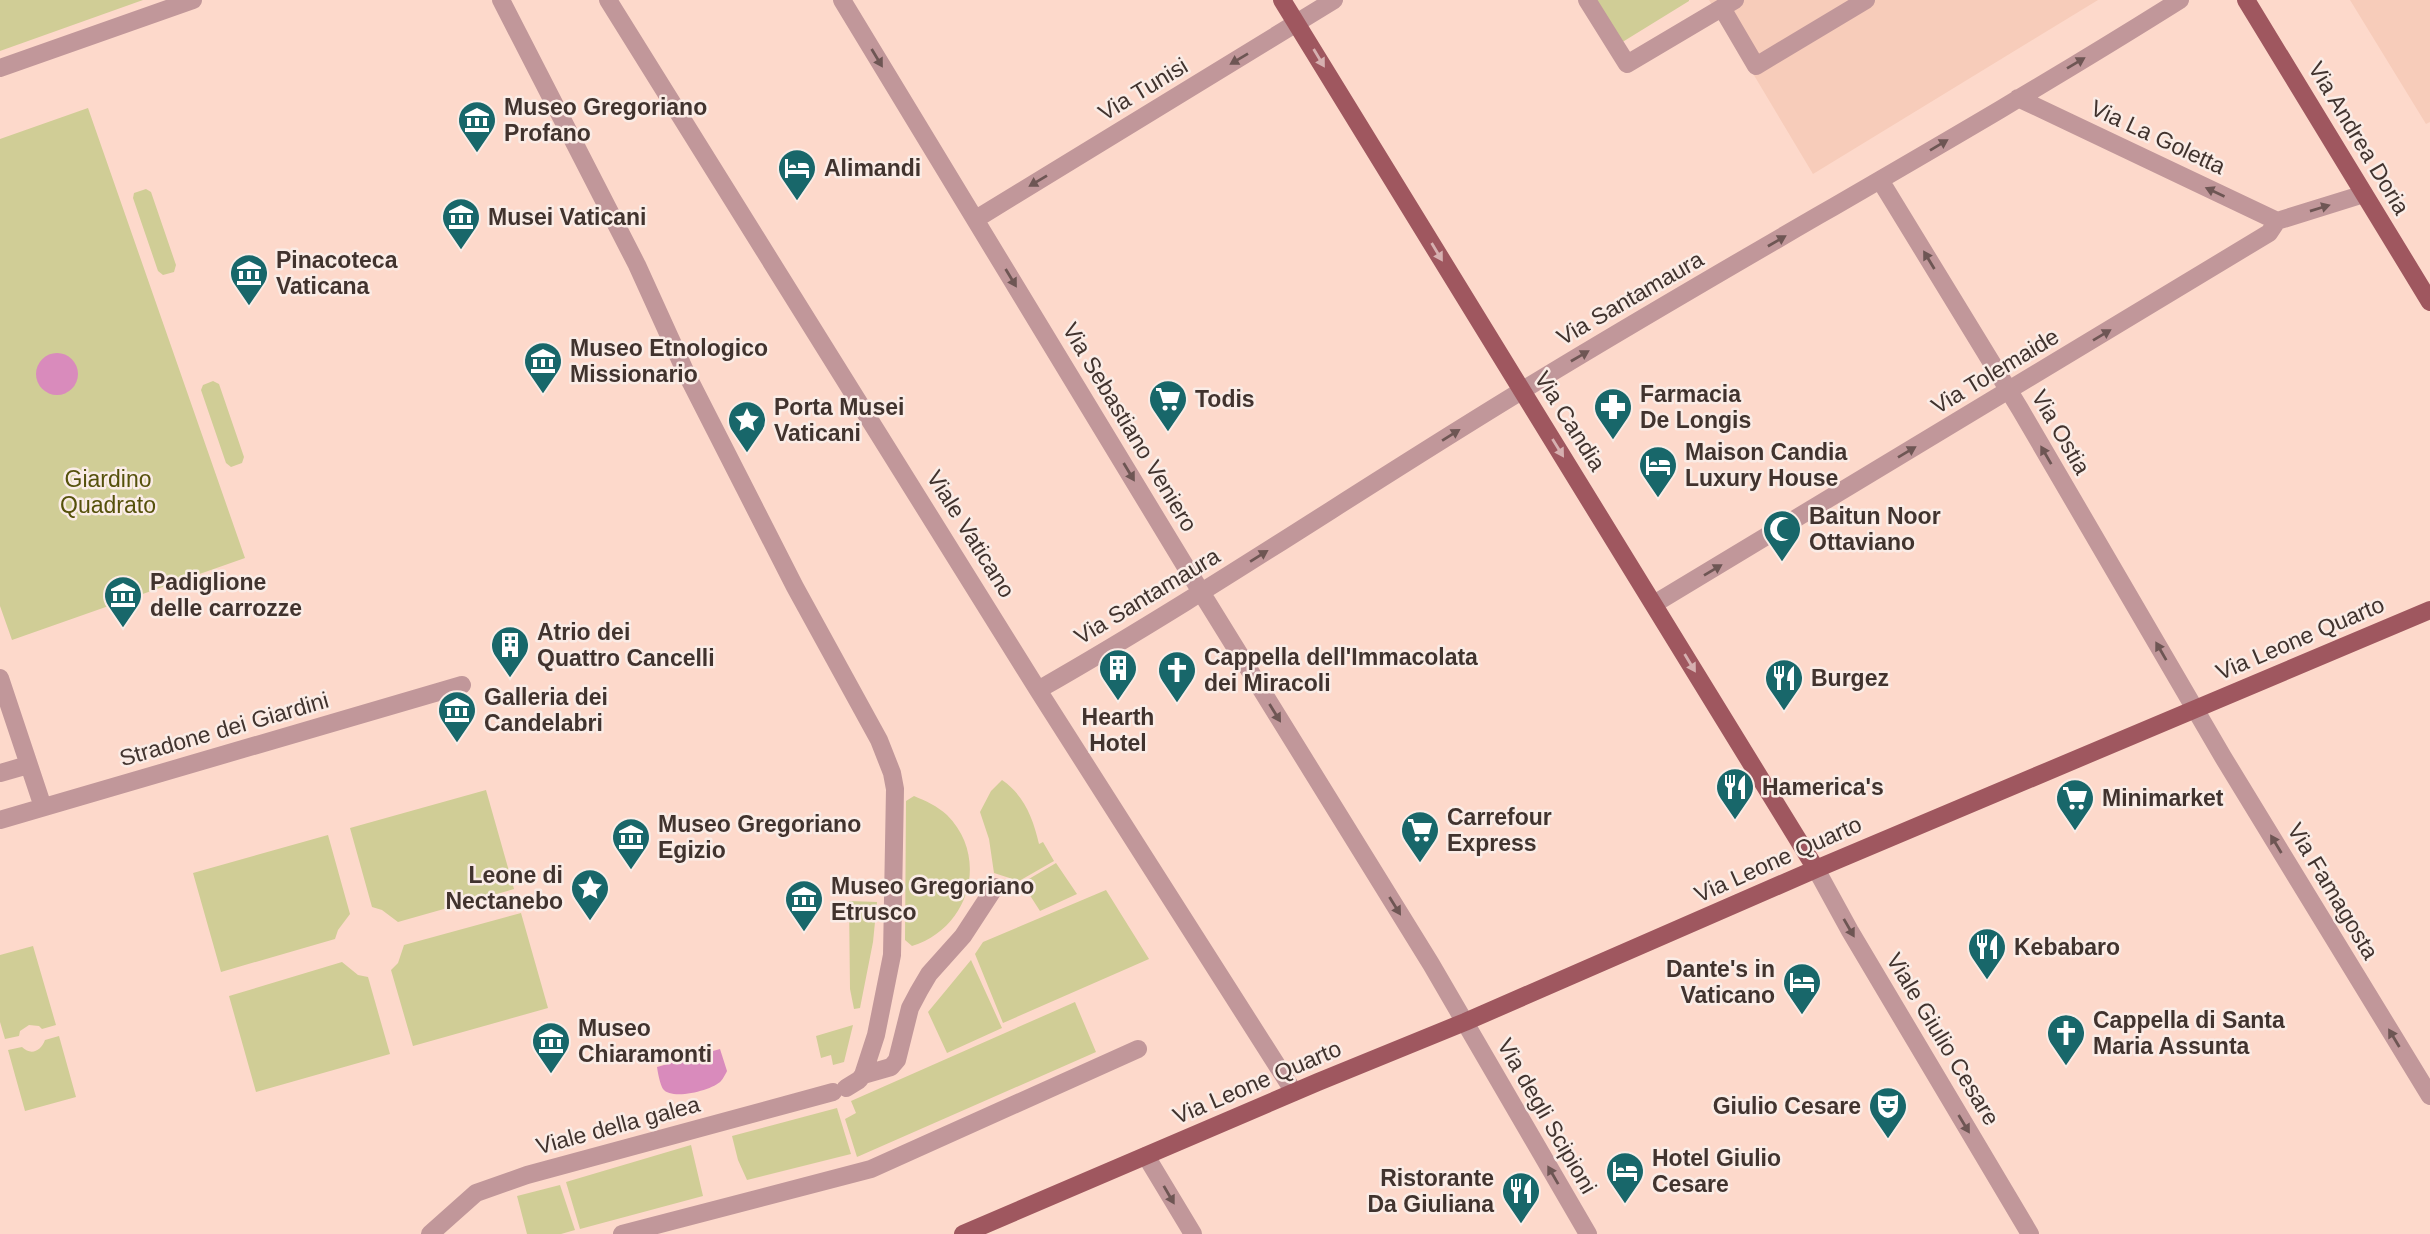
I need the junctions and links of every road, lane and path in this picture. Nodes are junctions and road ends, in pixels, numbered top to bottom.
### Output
1 (193, 0) edge
2 (501, 0) edge
3 (608, 0) edge
4 (842, 0) edge
5 (1282, 0) edge
6 (1334, 0) edge
7 (1587, 0) edge
8 (1866, 0) edge
9 (2180, 0) edge
10 (2246, 0) edge
11 (1717, 6) edge
12 (1297, 23) junction
13 (0, 68) edge
14 (2018, 98) junction
15 (1880, 180) junction
16 (2364, 194) junction
17 (976, 219) junction
18 (2277, 221) junction
19 (2430, 302) edge
20 (1522, 390) junction
21 (2008, 391) junction
22 (1201, 592) junction
23 (1654, 604) junction
24 (2430, 610) edge
25 (0, 678) edge
26 (462, 685) dead end
27 (1038, 690) junction
28 (2196, 710) junction
29 (28, 765) junction
30 (0, 773) edge
31 (43, 807) junction
32 (0, 820) edge
33 (1816, 869) junction
34 (995, 887) dead end
35 (1465, 1022) junction
36 (1139, 1049) dead end
37 (863, 1075) junction
38 (1294, 1092) junction
39 (2430, 1096) edge
40 (1146, 1156) junction
41 (430, 1234) edge
42 (622, 1234) edge
43 (963, 1234) edge
44 (1193, 1234) edge
45 (1588, 1234) edge
46 (2030, 1234) edge

1 - 13 street
2 - 37 street
3 - 27 street, Viale Vaticano
4 -> 17 street, Via Sebastiano Veniero
5 - 12 main road, Via Candia
6 - 12 street, Via Tunisi
7 - 11 street
8 - 11 street
14 -> 9 street, Via Santamaura
10 - 16 main road, Via Andrea Doria
12 -> 17 street, Via Tunisi
12 -> 20 main road, Via Candia
15 -> 14 street, Via Santamaura
18 -> 14 street, Via La Goletta
20 -> 15 street, Via Santamaura
21 -> 15 street, Via Ostia
18 -> 16 street, Via Tolemaide
16 - 19 main road, Via Andrea Doria
17 -> 22 street, Via Sebastiano Veniero
21 -> 18 street, Via Tolemaide
22 -> 20 street, Via Santamaura
20 -> 23 main road, Via Candia
23 -> 21 street, Via Tolemaide
28 -> 21 street, Via Ostia
22 - 27 street, Via Santamaura
22 -> 35 street, Via Sebastiano Veniero
23 -> 33 main road, Via Candia
24 - 28 main road, Via Leone Quarto
25 - 29 street
26 - 31 street, Stradone dei Giardini
27 - 38 street, Viale Vaticano
28 - 33 main road, Via Leone Quarto
39 -> 28 street, Via Famagosta
29 - 30 street
29 - 31 street
31 - 32 street, Stradone dei Giardini
33 - 35 main road, Via Leone Quarto
33 -> 46 street, Viale Giulio Cesare
34 - 37 street
35 - 38 main road, Via Leone Quarto
45 -> 35 street, Via degli Scipioni
36 - 42 street
37 - 41 street, Viale della galea
38 - 40 main road, Via Leone Quarto
40 - 43 main road, Via Leone Quarto
40 -> 44 street

